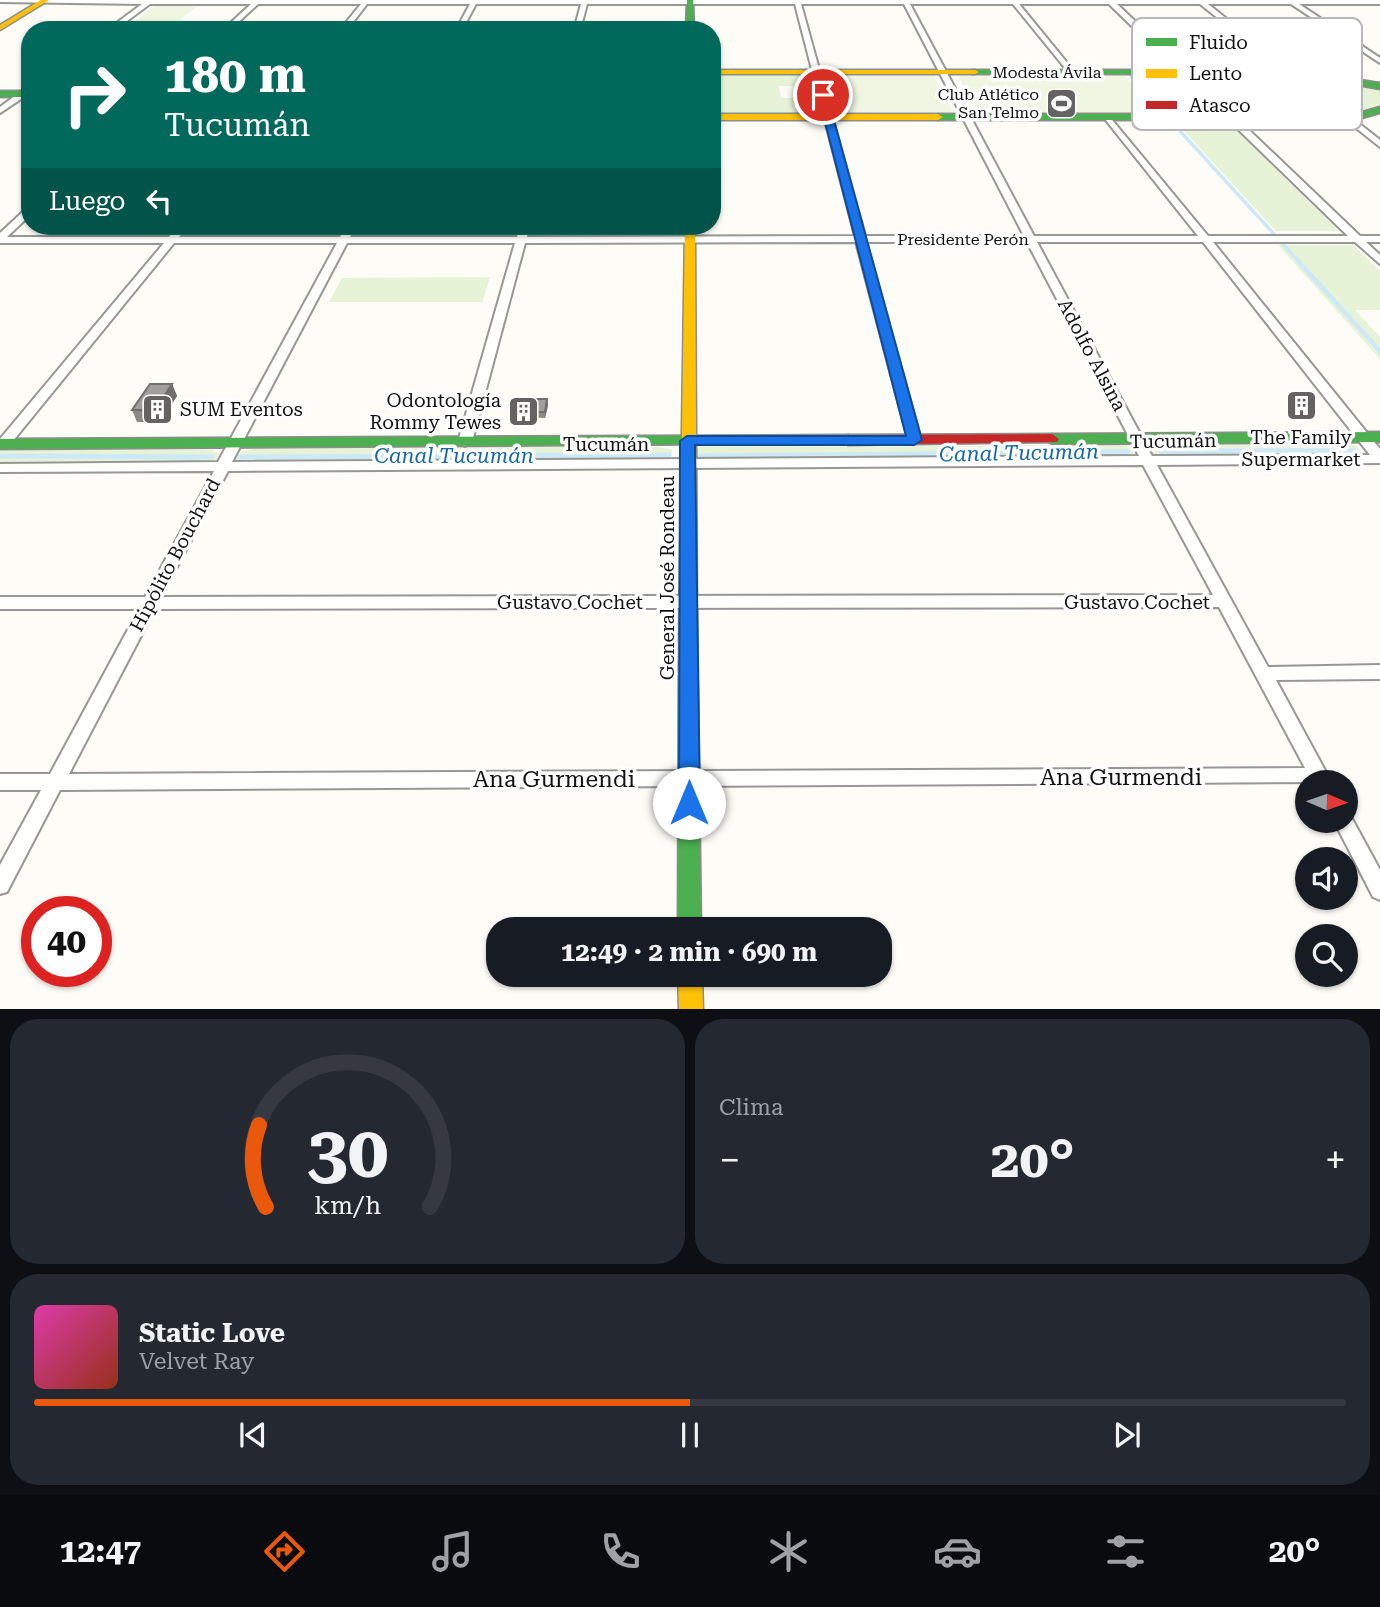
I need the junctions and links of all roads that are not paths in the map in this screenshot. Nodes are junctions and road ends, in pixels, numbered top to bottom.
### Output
1 (0, 0) edge
2 (44, 1) edge
3 (149, 1) edge
4 (257, 1) edge
5 (366, 1) edge
6 (475, 1) edge
7 (584, 1) edge
8 (690, 1) edge
9 (798, 1) edge
10 (905, 1) edge
11 (1013, 1) edge
12 (1110, 1) edge
13 (1200, 1) edge
14 (1291, 1) edge
15 (1380, 1) edge
16 (1221, 18) edge
17 (1316, 18) edge
18 (122, 21) edge
19 (236, 21) edge
20 (350, 21) edge
21 (464, 21) edge
22 (579, 21) edge
23 (690, 21) edge
24 (1132, 22) edge
25 (0, 28) edge
26 (1362, 49) edge
27 (1380, 61) edge
28 (721, 72) edge
29 (817, 72) junction
30 (943, 72) junction
31 (1070, 72) junction
32 (1132, 72) edge
33 (1362, 83) edge
34 (1380, 86) edge
35 (21, 93) edge
36 (0, 94) edge
37 (21, 97) edge
38 (1380, 110) edge
39 (0, 111) edge
40 (1362, 114) edge
41 (721, 117) edge
42 (829, 117) junction
43 (967, 117) junction
44 (1108, 117) junction
45 (1132, 117) edge
46 (1244, 130) edge
47 (1362, 130) edge
48 (1380, 144) edge
49 (21, 219) edge
50 (721, 233) edge
51 (176, 235) edge
52 (346, 235) edge
53 (523, 235) edge
54 (618, 235) edge
55 (690, 235) edge
56 (0, 239) edge
57 (344, 239) junction
58 (522, 239) junction
59 (861, 239) junction
60 (1031, 239) junction
61 (1205, 239) junction
62 (1357, 239) junction
63 (1380, 239) edge
64 (172, 240) junction
65 (1380, 261) edge
66 (1363, 437) junction
67 (1380, 437) edge
68 (1136, 439) junction
69 (914, 440) junction
70 (687, 441) junction
71 (465, 442) junction
72 (235, 443) junction
73 (2, 444) edge
74 (1380, 459) edge
75 (1149, 463) junction
76 (687, 465) junction
77 (223, 466) junction
78 (0, 468) edge
79 (1224, 601) junction
80 (688, 602) junction
81 (0, 603) edge
82 (150, 603) junction
83 (1380, 672) edge
84 (1263, 674) junction
85 (1315, 770) edge
86 (689, 778) junction
87 (1295, 779) edge
88 (55, 781) junction
89 (0, 782) edge
90 (1349, 833) edge
91 (0, 885) edge
92 (1380, 890) edge
93 (690, 917) edge
94 (691, 987) edge
95 (691, 1009) edge

1 - 2 street
2 - 3 street
2 - 25 street
3 - 4 street
3 - 18 street
4 - 5 street
4 - 19 street
5 - 6 street
5 - 20 street
6 - 7 street
6 - 21 street
7 - 8 street
7 - 22 street
8 - 9 street
8 - 23 street
9 - 10 street
9 - 29 street
10 - 11 street
10 - 30 street, Adolfo Alsina
11 - 12 street
11 - 31 street
12 - 13 street
12 - 24 street
13 - 14 street
13 - 16 street
14 - 15 street
14 - 17 street
26 - 27 street
28 - 29 street, Modesta Ávila
29 - 30 street, Modesta Ávila
29 - 42 street
30 - 31 street, Modesta Ávila
30 - 43 street, Adolfo Alsina
31 - 32 street, Modesta Ávila
33 - 34 street, Modesta Ávila
35 - 36 street
37 - 39 street
38 - 40 street
41 - 42 street
42 - 43 street
42 - 59 street
43 - 44 street
43 - 60 street, Adolfo Alsina
44 - 45 street
44 - 61 street
46 - 62 street
47 - 48 street
49 - 56 street
50 - 59 street, Presidente Perón
51 - 64 street
52 - 57 street, Hipólito Bouchard
53 - 58 street
54 - 58 street, Presidente Perón
55 - 70 street, General José Rondeau
56 - 64 street, Presidente Perón
57 - 58 street, Presidente Perón
57 - 64 street, Presidente Perón
57 - 72 street, Hipólito Bouchard
58 - 71 street
59 - 60 street, Presidente Perón
59 - 69 street
60 - 61 street, Presidente Perón
60 - 68 street, Adolfo Alsina
61 - 62 street, Presidente Perón
61 - 66 street
62 - 63 street, Presidente Perón
62 - 65 street
64 - 73 street
66 - 67 street, Tucumán
66 - 68 street, Tucumán
66 - 74 street
68 - 69 street, Tucumán
68 - 75 street, Adolfo Alsina
69 - 70 street, Tucumán
70 - 71 street, Tucumán
70 - 76 street, General José Rondeau
71 - 72 street, Tucumán
72 - 73 street, Tucumán
72 - 77 street, Hipólito Bouchard
74 - 75 street, Tucumán
75 - 76 street, Tucumán
75 - 79 street, Adolfo Alsina
76 - 77 street, Tucumán
76 - 80 street, General José Rondeau
77 - 78 street, Tucumán
77 - 82 street, Hipólito Bouchard
79 - 80 street, Gustavo Cochet
79 - 84 street, Adolfo Alsina
80 - 82 street, Gustavo Cochet
80 - 86 street, General José Rondeau
81 - 82 street, Gustavo Cochet
82 - 88 street, Hipólito Bouchard
83 - 84 street
84 - 85 street, Adolfo Alsina
86 - 87 street, Ana Gurmendi
86 - 88 street, Ana Gurmendi
86 - 93 street, General José Rondeau
88 - 89 street, Ana Gurmendi
88 - 91 street, Hipólito Bouchard
90 - 92 street
94 - 95 street

